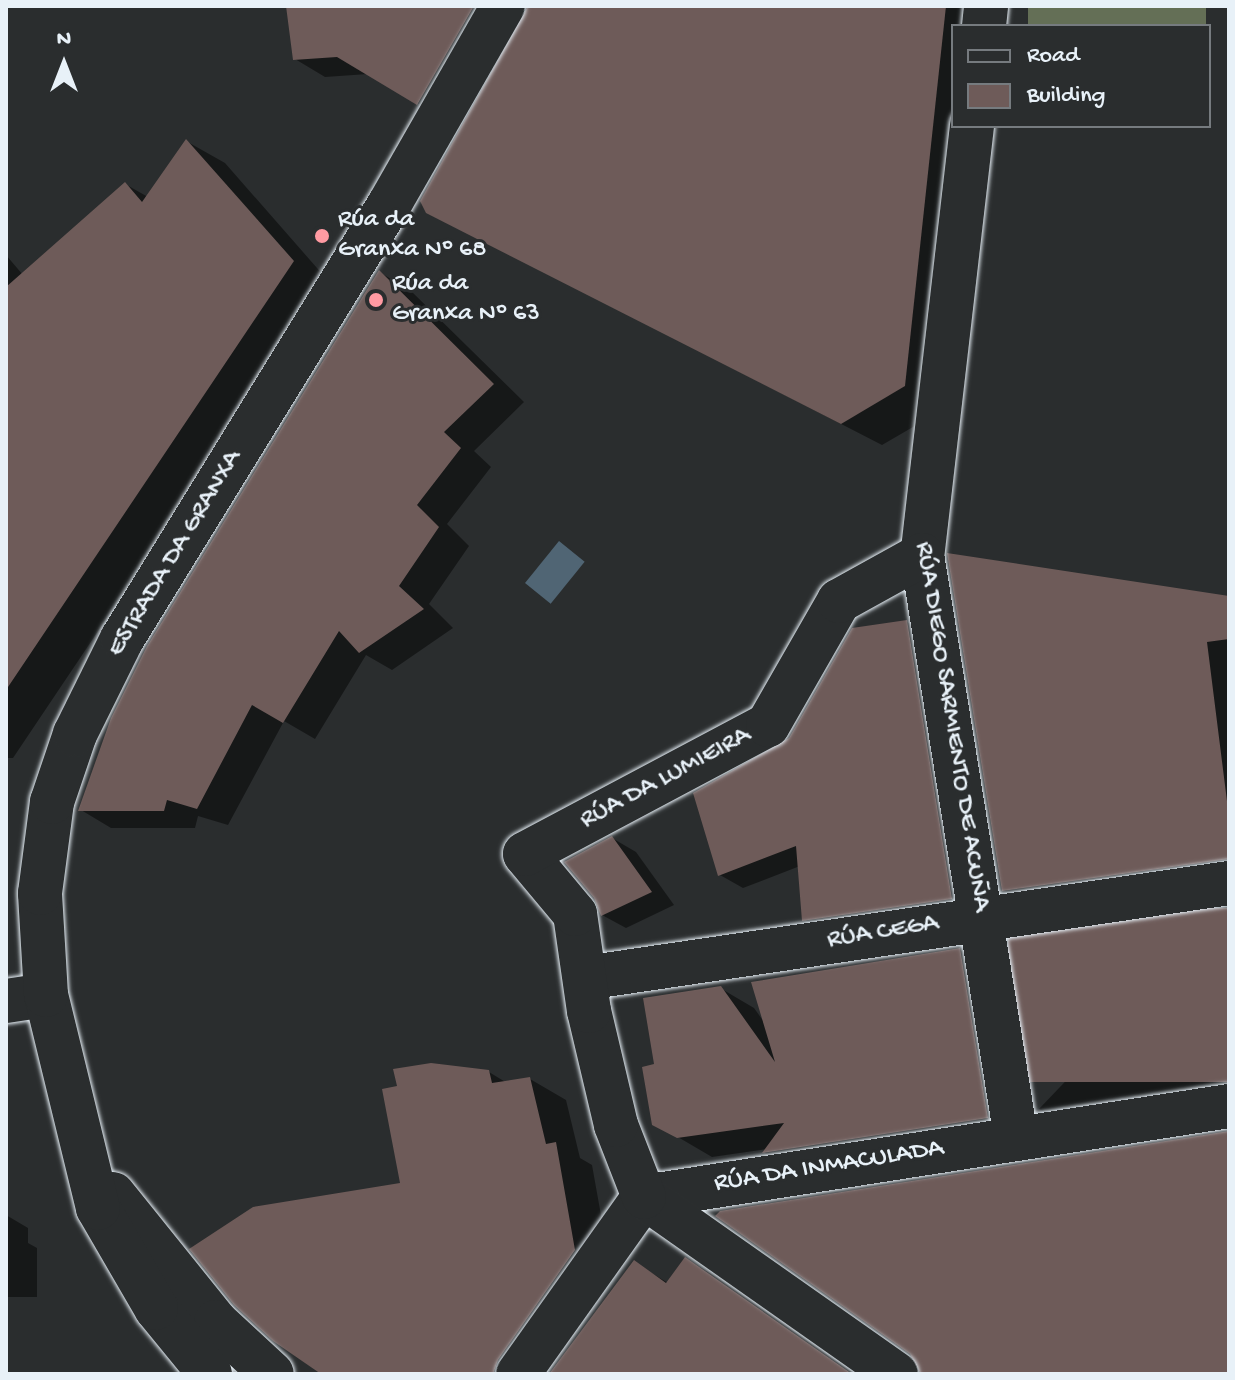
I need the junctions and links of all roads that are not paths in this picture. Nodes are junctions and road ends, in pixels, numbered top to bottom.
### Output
1 (503, 6) edge
2 (972, 128) edge
3 (922, 555) junction
4 (1229, 883) edge
5 (980, 919) junction
6 (585, 978) junction
7 (26, 998) edge
8 (1229, 1106) edge
9 (1016, 1137) junction
10 (86, 1157) junction
11 (644, 1197) junction
12 (210, 1374) edge
13 (272, 1374) edge
14 (518, 1374) edge
15 (896, 1374) edge

1 - 7 street, ESTRADA DA GRANXA
2 - 3 street, RÚA DIEGO SARMIENTO DE ACUÑA
3 - 5 street, RÚA DIEGO SARMIENTO DE ACUÑA
3 - 6 street, RÚA DA LUMIEIRA
4 - 5 street, RÚA CEGA
5 - 6 street, RÚA CEGA
5 - 9 street, RÚA DIEGO SARMIENTO DE ACUÑA
6 - 11 street
7 - 10 street, ESTRADA DA GRANXA
8 - 9 street, RÚA DA INMACULADA
9 - 11 street, RÚA DA INMACULADA
10 - 12 street, ESTRADA DA GRANXA
10 - 13 street, ESTRADA DA GRANXA
11 - 14 street
11 - 15 street

